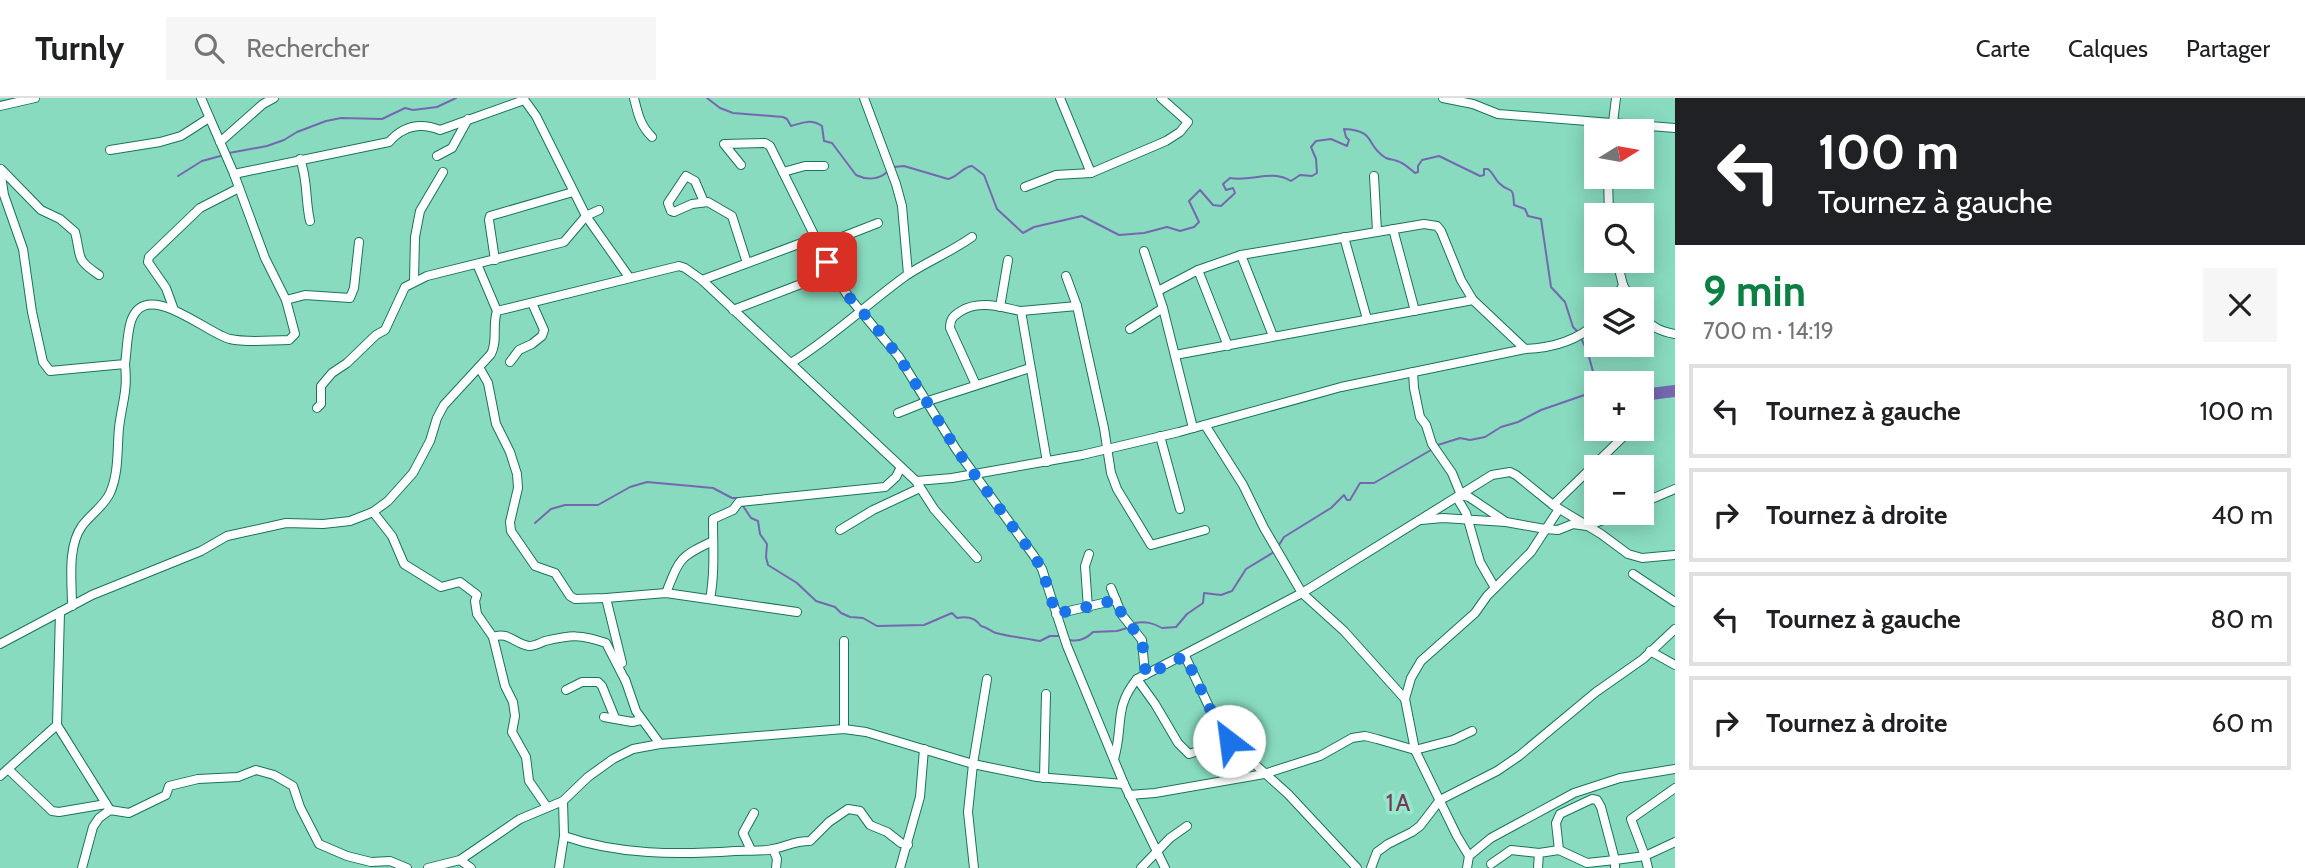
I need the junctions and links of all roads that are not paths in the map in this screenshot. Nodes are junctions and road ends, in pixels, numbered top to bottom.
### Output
1 (35, 98) edge
2 (201, 98) edge
3 (274, 98) edge
4 (634, 98) edge
5 (863, 98) edge
6 (1060, 98) edge
7 (1161, 98) edge
8 (1443, 98) edge
9 (1616, 98) edge
10 (523, 99) edge
11 (0, 106) edge
12 (209, 118) junction
13 (468, 119) junction
14 (1614, 119) edge
15 (1584, 123) edge
16 (1654, 128) edge
17 (1675, 128) edge
18 (652, 137) dead end
19 (221, 145) junction
20 (110, 150) dead end
21 (437, 156) dead end
22 (300, 159) junction
23 (741, 165) dead end
24 (824, 166) dead end
25 (0, 168) edge
26 (443, 172) dead end
27 (783, 172) junction
28 (1091, 173) junction
29 (234, 174) junction
30 (1374, 176) dead end
31 (1, 181) edge
32 (1026, 187) dead end
33 (239, 188) junction
34 (573, 192) junction
35 (704, 202) junction
36 (599, 210) dead end
37 (586, 216) junction
38 (310, 221) dead end
39 (878, 223) dead end
40 (1393, 229) junction
41 (1377, 231) junction
42 (972, 237) dead end
43 (1344, 237) junction
44 (359, 242) dead end
45 (817, 242) junction
46 (1144, 251) dead end
47 (1241, 255) junction
48 (495, 260) junction
49 (1008, 260) dead end
50 (747, 263) junction
51 (477, 264) junction
52 (1198, 270) junction
53 (1620, 273) edge
54 (908, 274) junction
55 (99, 275) dead end
56 (834, 275) junction
57 (1066, 276) dead end
58 (629, 277) junction
59 (702, 280) junction
60 (414, 281) junction
61 (1623, 285) edge
62 (1158, 291) junction
63 (285, 300) junction
64 (1473, 300) junction
65 (532, 303) junction
66 (1077, 306) junction
67 (1000, 307) junction
68 (1163, 308) junction
69 (174, 310) junction
70 (733, 310) junction
71 (497, 311) junction
72 (860, 311) junction
73 (1021, 311) junction
74 (1415, 311) junction
75 (1367, 319) junction
76 (1654, 328) edge
77 (1130, 329) dead end
78 (1584, 333) edge
79 (1675, 334) edge
80 (1273, 336) junction
81 (1228, 346) junction
82 (1525, 349) junction
83 (1175, 355) junction
84 (510, 362) dead end
85 (791, 363) junction
86 (125, 364) junction
87 (479, 368) junction
88 (1030, 368) junction
89 (1413, 372) junction
90 (975, 385) junction
91 (928, 401) junction
92 (317, 408) dead end
93 (898, 414) dead end
94 (1205, 425) junction
95 (1193, 428) junction
96 (1160, 436) junction
97 (1619, 441) edge
98 (1108, 449) junction
99 (1047, 462) junction
100 (901, 467) junction
101 (973, 474) junction
102 (918, 484) junction
103 (1675, 489) edge
104 (1459, 496) junction
105 (1654, 498) edge
106 (1556, 507) junction
107 (1180, 509) dead end
108 (373, 512) junction
109 (1420, 520) junction
110 (1469, 521) junction
111 (1506, 522) junction
112 (1587, 526) junction
113 (1545, 529) junction
114 (840, 530) dead end
115 (1205, 530) dead end
116 (713, 541) junction
117 (1088, 554) dead end
118 (1675, 555) edge
119 (977, 558) dead end
120 (1633, 574) dead end
121 (1111, 588) dead end
122 (1495, 588) junction
123 (666, 593) junction
124 (1301, 593) junction
125 (606, 598) junction
126 (710, 599) junction
127 (1116, 600) junction
128 (1675, 602) edge
129 (72, 606) junction
130 (1088, 608) junction
131 (60, 612) junction
132 (797, 612) dead end
133 (1056, 614) junction
134 (1675, 629) edge
135 (493, 637) junction
136 (844, 641) dead end
137 (0, 644) edge
138 (1650, 651) junction
139 (1185, 656) junction
140 (1675, 665) edge
141 (1141, 677) junction
142 (987, 679) dead end
143 (626, 682) junction
144 (566, 690) dead end
145 (1046, 694) dead end
146 (1405, 699) junction
147 (604, 717) dead end
148 (615, 718) junction
149 (641, 720) junction
150 (57, 725) junction
151 (844, 729) junction
152 (1472, 732) dead end
153 (1229, 741) junction
154 (660, 744) junction
155 (924, 750) junction
156 (1415, 750) junction
157 (1114, 759) junction
158 (973, 764) junction
159 (8, 769) junction
160 (1675, 769) edge
161 (1264, 774) junction
162 (0, 776) edge
163 (1044, 778) junction
164 (1124, 785) junction
165 (1675, 788) edge
166 (1129, 795) junction
167 (1440, 800) junction
168 (563, 801) junction
169 (108, 807) junction
170 (547, 807) junction
171 (754, 813) dead end
172 (1187, 827) dead end
173 (564, 836) junction
174 (1675, 842) edge
175 (908, 845) junction
176 (774, 849) junction
177 (751, 850) junction
178 (1158, 850) junction
179 (1559, 850) junction
180 (1539, 853) junction
181 (1469, 856) junction
182 (1645, 856) junction
183 (460, 860) junction
184 (1490, 864) dead end
185 (1615, 864) edge
186 (777, 866) edge
187 (430, 867) edge
188 (82, 868) edge
189 (407, 868) edge
190 (471, 868) edge
191 (559, 868) edge
192 (900, 868) edge
193 (974, 868) edge
194 (1141, 868) edge
195 (1165, 868) edge
196 (1357, 868) edge
197 (1371, 868) edge
198 (1467, 868) edge
199 (1538, 868) edge
200 (1648, 868) edge

1 - 11 street
2 - 12 street
3 - 19 street
4 - 18 street
5 - 54 street
6 - 28 street
7 - 28 street
8 - 15 street
9 - 14 street
10 - 13 street
10 - 34 street
12 - 19 street
12 - 20 street
13 - 21 street
13 - 22 street
16 - 17 street
19 - 29 street
22 - 29 street
22 - 38 street
23 - 27 street
24 - 27 street
25 - 31 street
25 - 55 street
26 - 60 street
27 - 45 street
28 - 32 street
29 - 33 street
30 - 41 street
31 - 86 street
33 - 63 street
33 - 69 street
34 - 37 street
34 - 48 street
35 - 35 street
35 - 50 street
36 - 37 street
37 - 48 street
37 - 58 street
39 - 45 street
40 - 41 street
40 - 64 street
40 - 74 street
41 - 43 street
42 - 54 street
43 - 47 street
43 - 75 street
44 - 63 street
45 - 50 street
45 - 56 street
46 - 62 street
47 - 52 street
47 - 80 street
48 - 51 street
49 - 67 street
50 - 59 street
51 - 60 street
51 - 71 street
52 - 62 street
52 - 81 street
53 - 61 street
54 - 72 street
56 - 70 street
56 - 72 street
57 - 66 street
58 - 59 street
58 - 65 street
59 - 70 street
60 - 92 street
62 - 68 street
63 - 69 street
64 - 74 street
64 - 82 street
65 - 71 street
65 - 84 street
66 - 73 street
66 - 98 street
67 - 73 street
67 - 90 street
68 - 77 street
68 - 83 street
69 - 86 street
70 - 85 street
71 - 87 street
72 - 85 street
72 - 91 street
73 - 88 street
74 - 75 street
75 - 80 street
76 - 79 street
78 - 82 street
80 - 81 street
81 - 83 street
82 - 89 street
83 - 95 street
85 - 100 street
86 - 129 street
87 - 108 street
87 - 125 street
88 - 90 street
88 - 99 street
89 - 94 street
89 - 104 street
90 - 91 street
91 - 93 street
91 - 101 street
94 - 95 street
94 - 124 street
95 - 96 street
96 - 98 street
96 - 107 street
97 - 106 street
98 - 99 street
98 - 115 street
99 - 101 street
100 - 102 street
100 - 116 street
101 - 102 street
101 - 133 street
102 - 114 street
102 - 119 street
103 - 105 street
104 - 106 street
104 - 109 street
104 - 110 street
104 - 111 street
106 - 112 street
106 - 113 street
108 - 129 street
108 - 135 street
109 - 110 street
109 - 124 street
110 - 111 street
110 - 122 street
111 - 113 street
112 - 113 street
112 - 118 street
113 - 122 street
116 - 123 street
116 - 126 street
117 - 130 street
120 - 128 street
121 - 127 street
122 - 146 street
123 - 125 street
123 - 126 street
124 - 139 street
124 - 146 street
125 - 143 street
126 - 132 street
127 - 130 street
127 - 141 street
129 - 131 street
130 - 133 street
131 - 137 street
131 - 150 street
133 - 157 street
134 - 138 street
135 - 143 street
135 - 170 street
136 - 151 street
138 - 140 street
138 - 167 street
139 - 141 street
139 - 153 street
141 - 153 street
141 - 157 street
142 - 158 street
143 - 149 street
144 - 148 street
145 - 163 street
146 - 156 street
147 - 148 street
148 - 149 street
149 - 154 street
150 - 159 street
150 - 169 street
151 - 154 street
151 - 155 street
152 - 156 street
153 - 161 street
154 - 168 street
155 - 158 street
155 - 175 street
156 - 161 street
156 - 167 street
157 - 164 street
158 - 163 street
158 - 193 street
159 - 162 street
159 - 169 street
160 - 181 street
161 - 166 street
161 - 196 street
163 - 164 street
164 - 166 street
165 - 182 street
166 - 178 street
167 - 181 street
167 - 197 street
168 - 170 street
168 - 173 street
169 - 188 street
169 - 189 street
170 - 183 street
171 - 177 street
172 - 178 street
173 - 177 street
173 - 191 street
174 - 182 street
175 - 176 street
175 - 192 street
176 - 177 street
176 - 186 street
178 - 194 street
178 - 195 street
179 - 180 street
179 - 185 street
179 - 185 street
180 - 184 street
180 - 199 street
181 - 198 street
182 - 185 street
182 - 200 street
183 - 187 street
183 - 190 street

